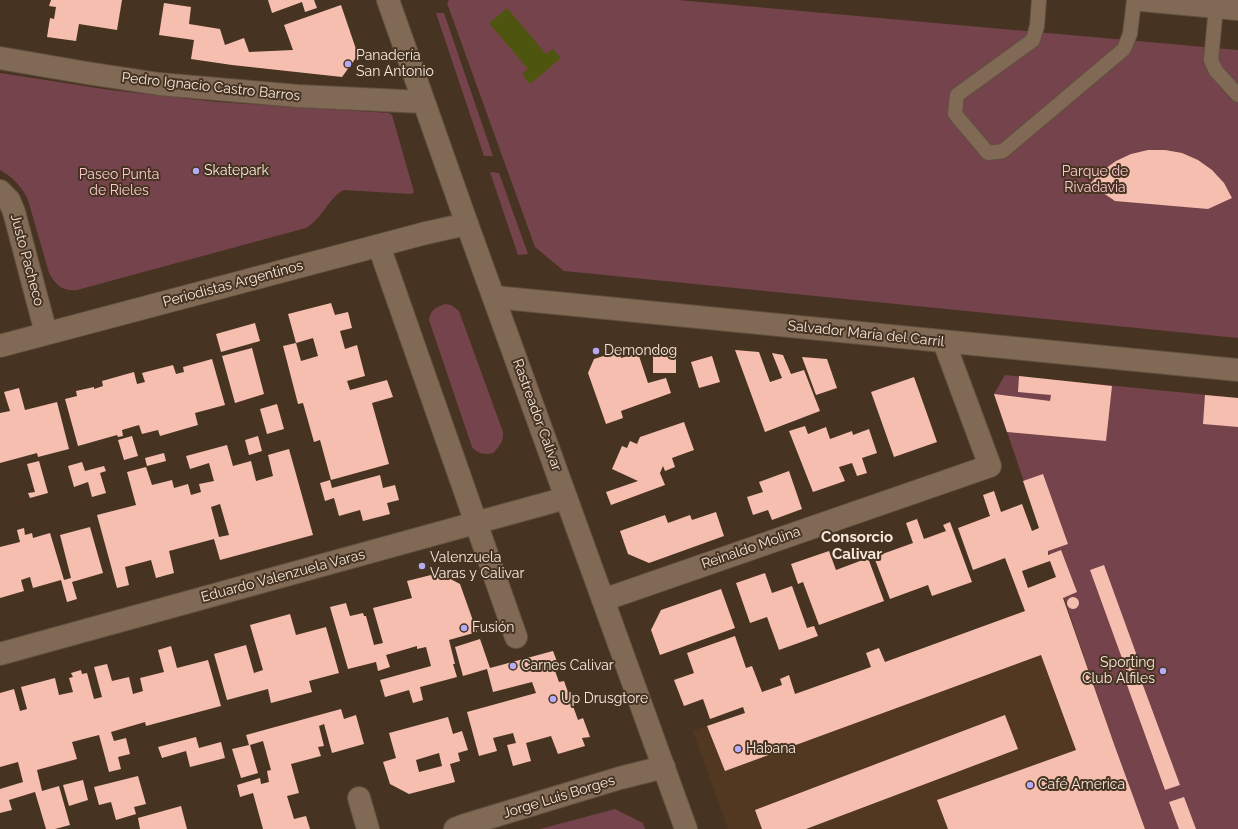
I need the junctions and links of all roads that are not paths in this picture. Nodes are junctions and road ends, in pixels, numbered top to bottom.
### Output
1 (388, 0) edge
2 (1040, 0) edge
3 (1134, 0) edge
4 (1142, 0) edge
5 (1216, 7) junction
6 (1238, 9) edge
7 (0, 58) edge
8 (1238, 95) edge
9 (424, 102) junction
10 (0, 191) edge
11 (467, 224) junction
12 (379, 246) junction
13 (494, 297) junction
14 (46, 333) junction
15 (944, 342) junction
16 (0, 346) edge
17 (1238, 370) edge
18 (566, 498) junction
19 (475, 523) junction
20 (603, 600) junction
21 (516, 638) dead end
22 (0, 654) edge
23 (664, 767) junction
24 (359, 798) dead end
25 (368, 829) edge
26 (455, 829) edge
27 (686, 829) edge

1 - 9 street, Rastreador Calivar
2 - 3 lane
4 - 5 street
5 - 6 street
5 - 8 lane
7 - 9 street, Pedro Ignacio Castro Barros
9 - 11 street, Rastreador Calivar
10 - 14 street, Justo Pacheco
11 - 12 street, Periodistas Argentinos
11 - 13 street, Rastreador Calivar
12 - 14 street, Periodistas Argentinos
12 - 19 street
13 - 15 street, Salvador María del Carril
13 - 18 street, Rastreador Calivar
14 - 16 street, Periodistas Argentinos
15 - 17 street, Salvador María del Carril
15 - 20 street, Reinaldo Molina
18 - 19 street, Eduardo Valenzuela Varas
18 - 20 street, Rastreador Calivar
19 - 21 street
19 - 22 street, Eduardo Valenzuela Varas
20 - 23 street, Rastreador Calivar
23 - 26 street, Jorge Luis Borges
23 - 27 street, Rastreador Calivar
24 - 25 street

